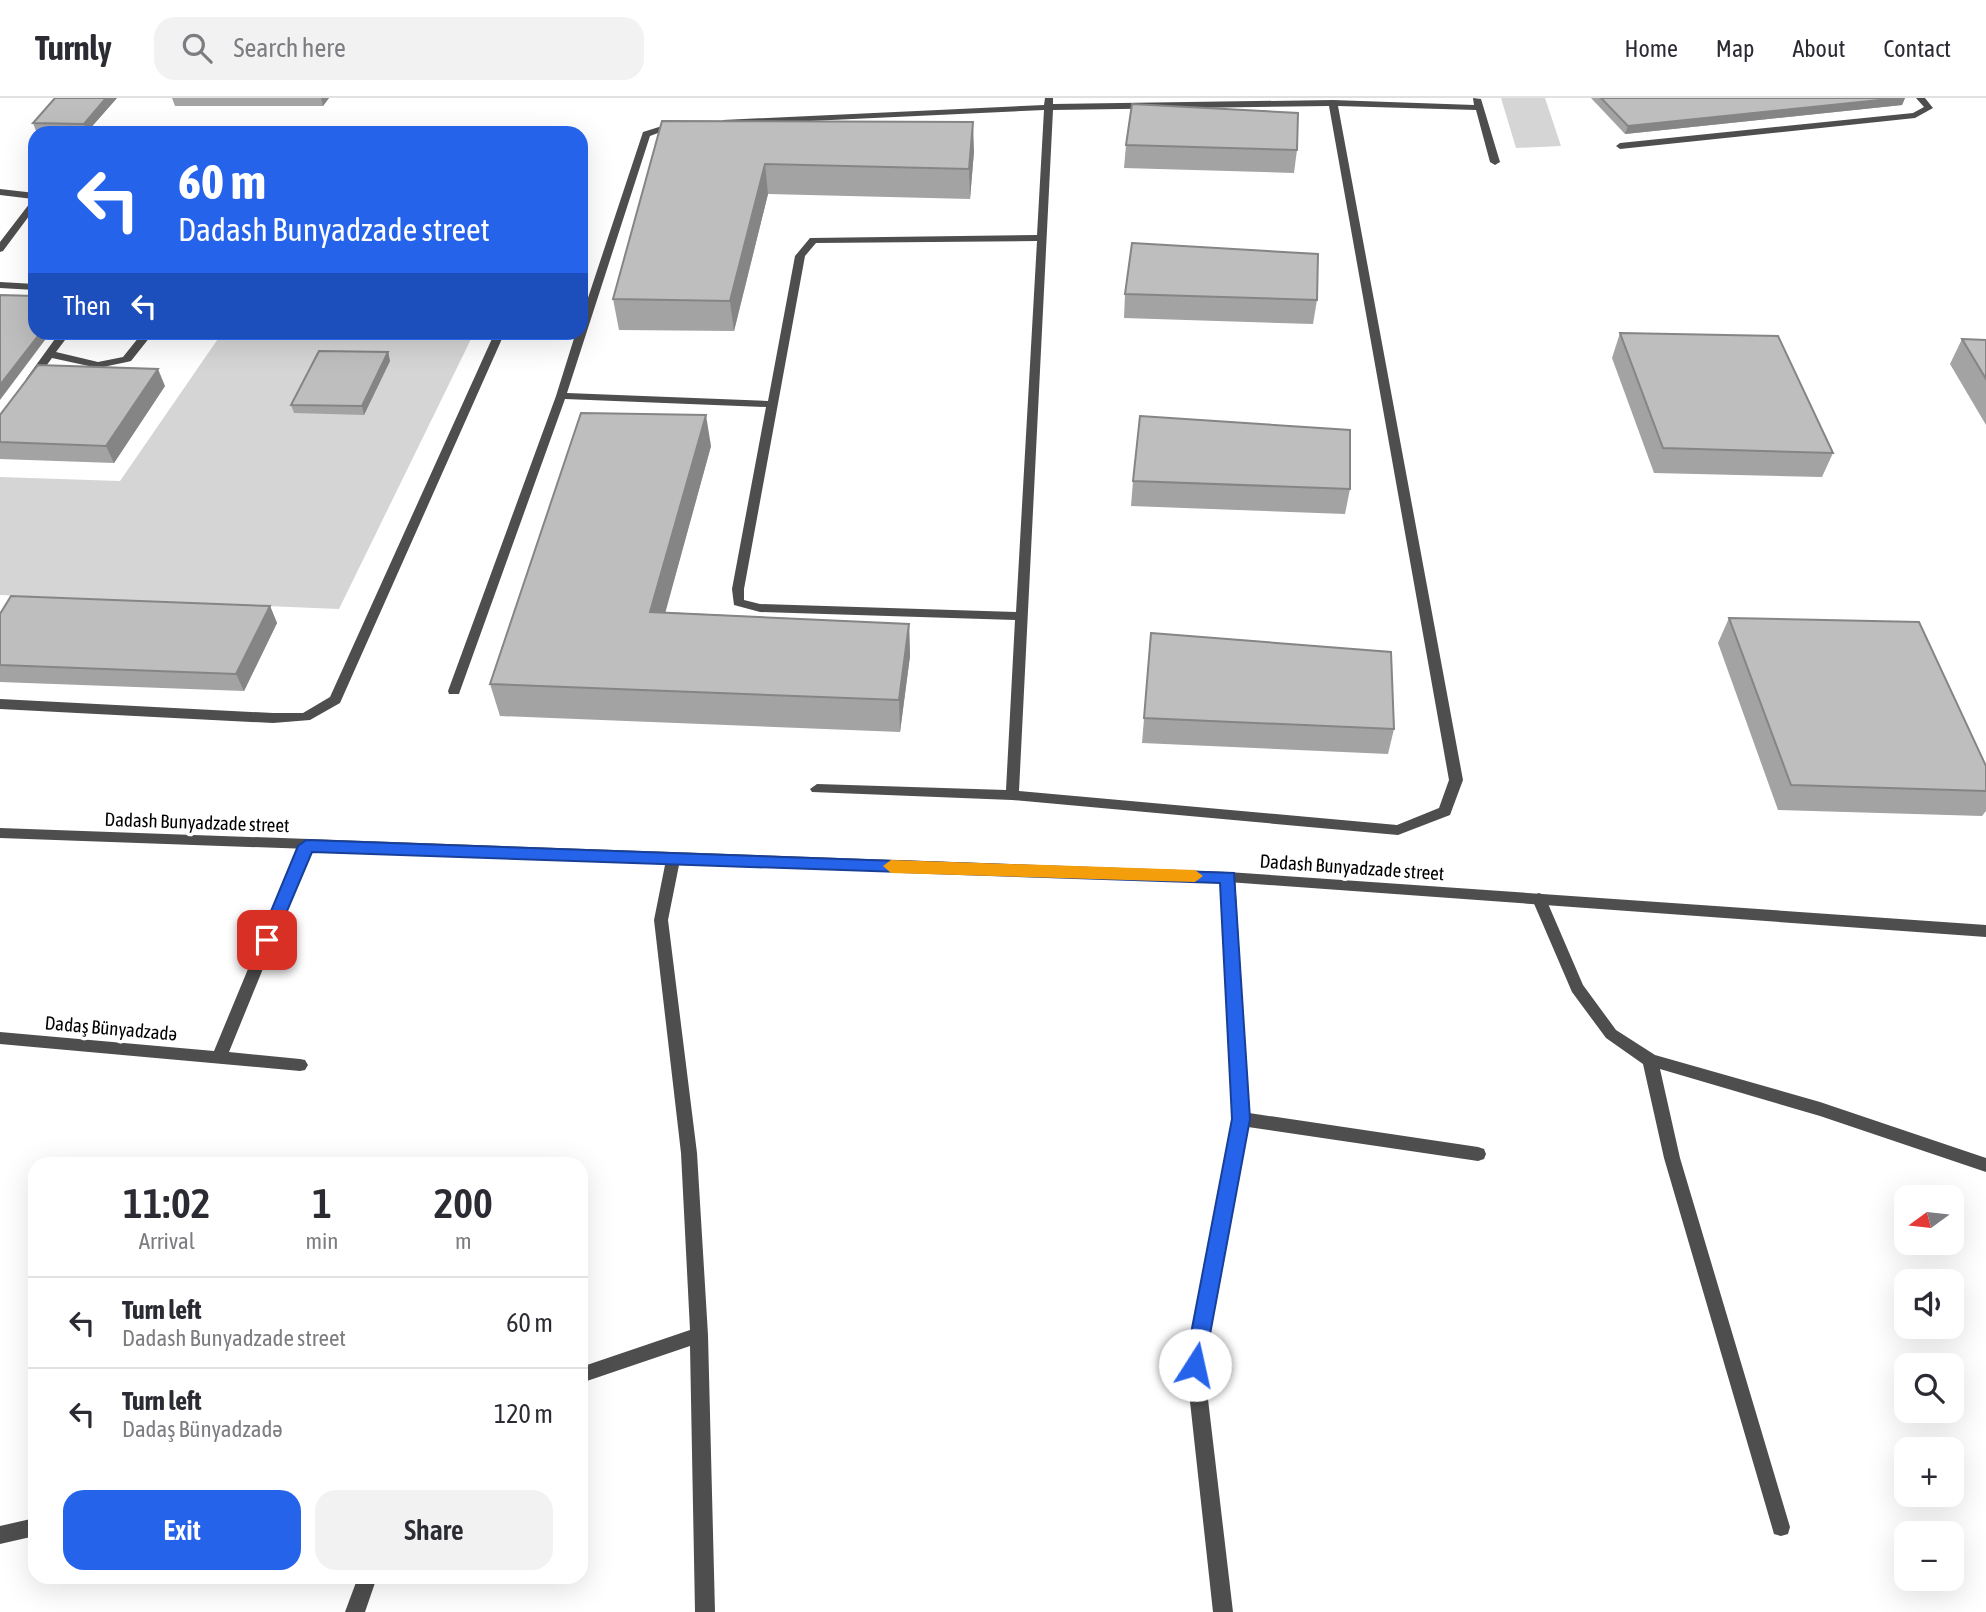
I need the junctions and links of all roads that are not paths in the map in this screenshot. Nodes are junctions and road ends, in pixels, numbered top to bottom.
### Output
1 (1920, 98) edge
2 (1048, 102) edge
3 (1333, 103) junction
4 (1478, 103) edge
5 (720, 122) edge
6 (693, 123) edge
7 (1620, 146) dead end
8 (1495, 162) dead end
9 (0, 192) edge
10 (28, 197) edge
11 (28, 208) edge
12 (1039, 238) junction
13 (0, 249) edge
14 (0, 285) edge
15 (28, 287) edge
16 (588, 313) edge
17 (60, 340) edge
18 (142, 340) edge
19 (496, 340) edge
20 (579, 340) edge
21 (50, 354) junction
22 (25, 387) edge
23 (561, 396) junction
24 (772, 404) junction
25 (1022, 616) junction
26 (454, 691) dead end
27 (0, 704) edge
28 (817, 789) dead end
29 (1012, 795) junction
30 (0, 833) edge
31 (306, 846) junction
32 (673, 860) junction
33 (1228, 877) junction
34 (1539, 900) junction
35 (1986, 931) edge
36 (0, 1038) edge
37 (219, 1058) junction
38 (1650, 1060) junction
39 (300, 1065) dead end
40 (1241, 1119) junction
41 (1478, 1154) dead end
42 (1986, 1165) edge
43 (699, 1335) junction
44 (588, 1373) edge
45 (1781, 1527) dead end
46 (28, 1529) edge
47 (0, 1535) edge
48 (365, 1584) edge
49 (355, 1612) edge
50 (705, 1612) edge
51 (1223, 1612) edge

1 - 7 street
2 - 3 street
2 - 5 street
2 - 12 street
3 - 4 street
3 - 29 street
4 - 8 street
6 - 16 street
9 - 10 street
11 - 13 street
12 - 24 street
12 - 25 street
14 - 15 street
17 - 21 street
18 - 21 street
19 - 27 street
20 - 23 street
21 - 22 street
23 - 24 street
23 - 26 street
24 - 25 street
25 - 29 street
28 - 29 street
30 - 31 street, Dadash Bunyadzade street
31 - 32 street, Dadash Bunyadzade street
31 - 37 street
32 - 33 street, Dadash Bunyadzade street
32 - 43 street
33 - 34 street, Dadash Bunyadzade street
33 - 40 street
34 - 35 street, Dadash Bunyadzade street
34 - 38 street
36 - 37 street, Dadaş Bünyadzadə
37 - 39 street, Dadaş Bünyadzadə
38 - 42 street
38 - 45 street
40 - 41 street
40 - 51 street
43 - 44 street
43 - 50 street
46 - 47 street
48 - 49 street

